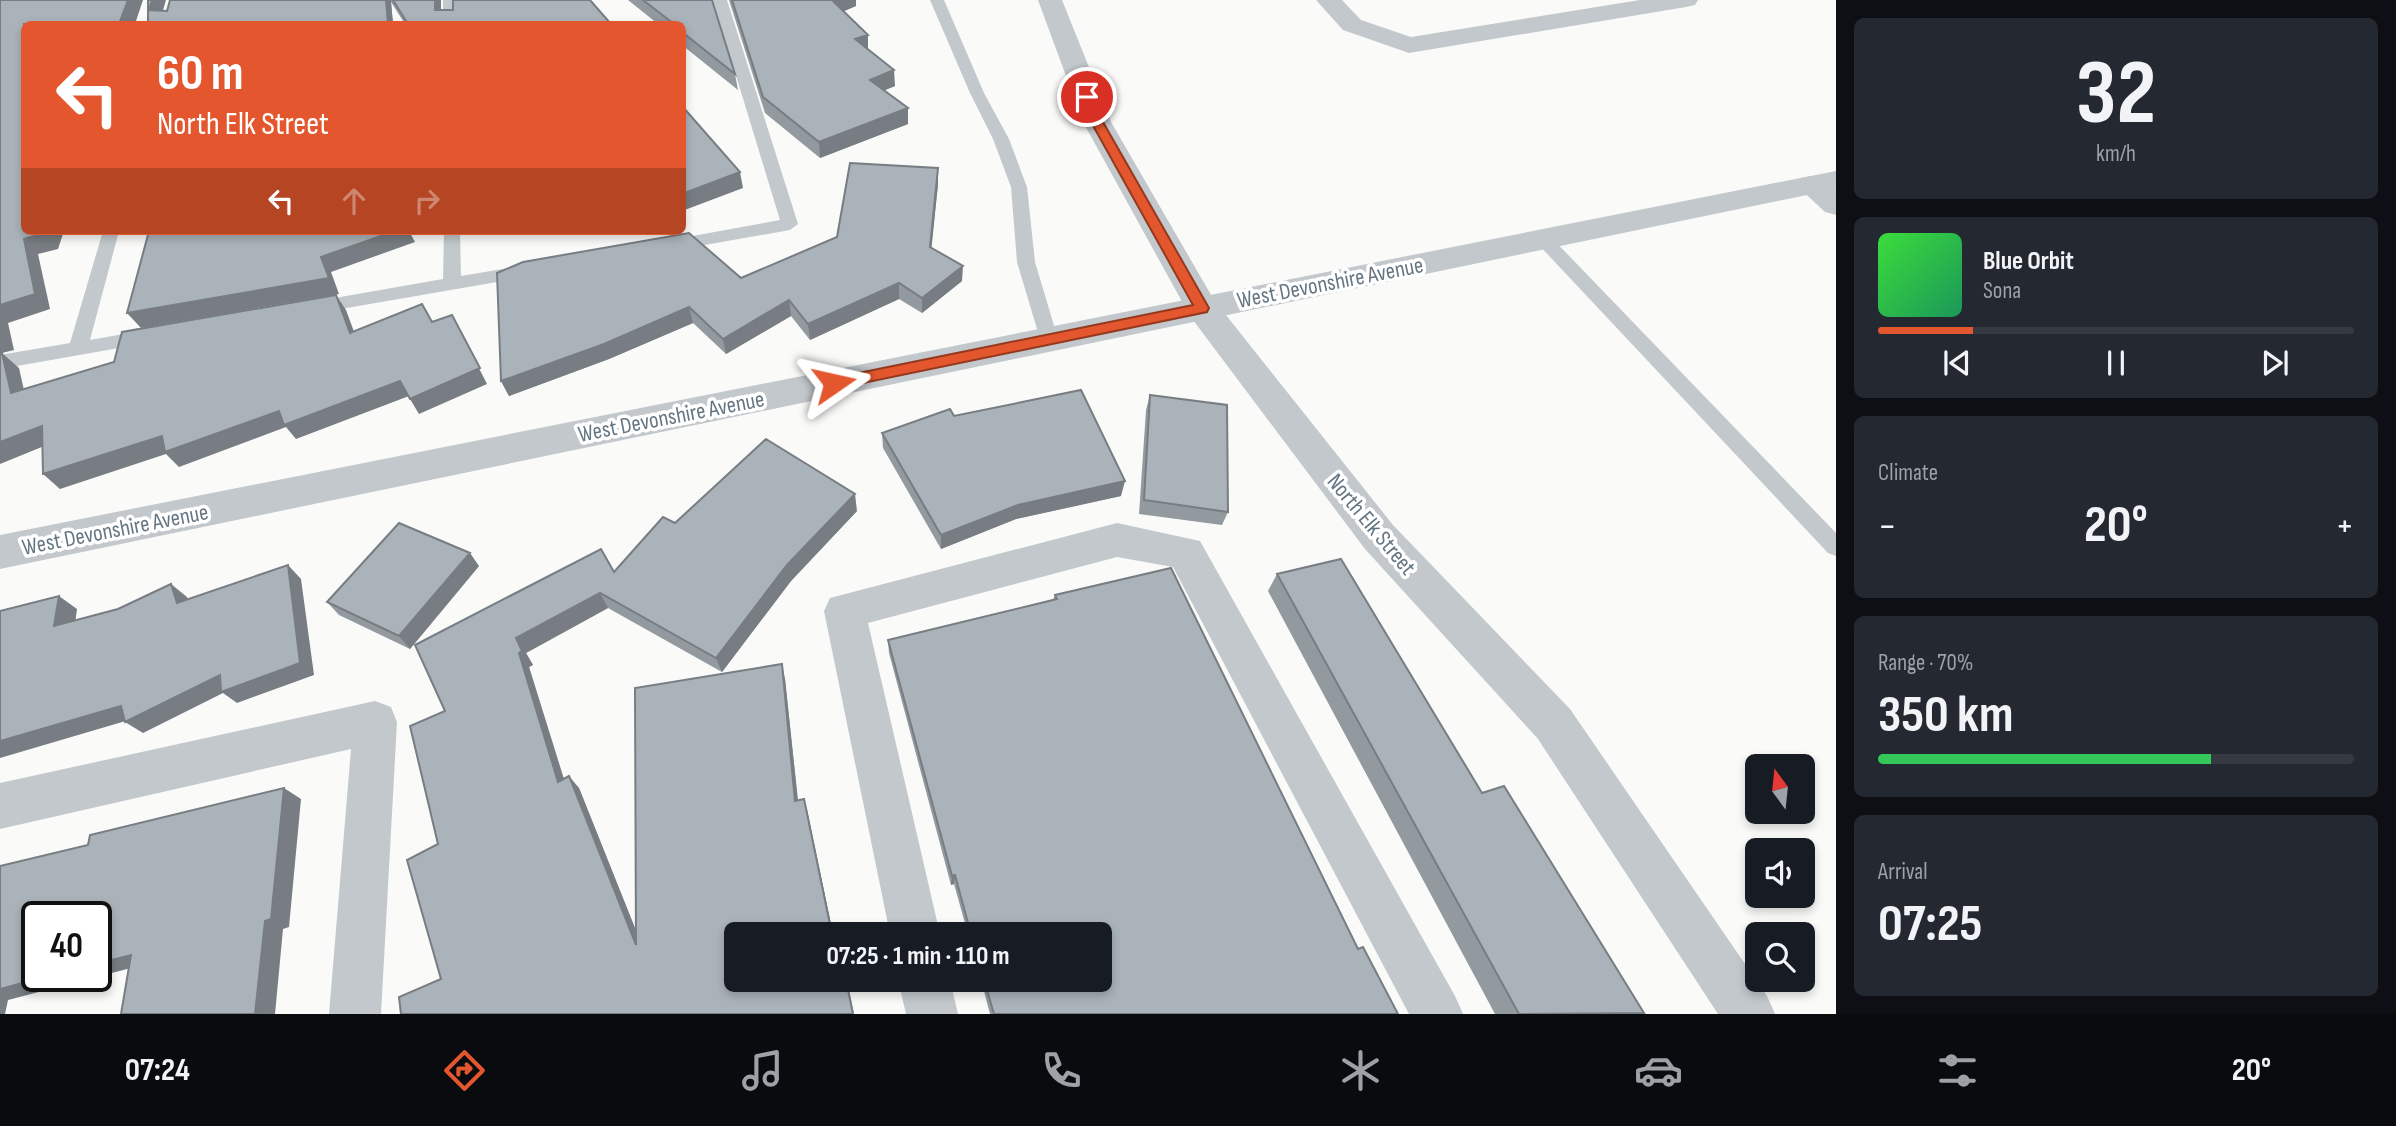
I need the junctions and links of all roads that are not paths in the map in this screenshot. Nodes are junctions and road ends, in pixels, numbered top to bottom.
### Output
1 (450, 0) edge
2 (720, 0) edge
3 (937, 0) edge
4 (1050, 0) edge
5 (1328, 0) edge
6 (1686, 0) edge
7 (450, 21) edge
8 (1828, 190) edge
9 (110, 235) edge
10 (452, 235) edge
11 (1543, 239) junction
12 (655, 248) edge
13 (547, 267) edge
14 (453, 283) junction
15 (1202, 308) junction
16 (292, 311) edge
17 (159, 334) edge
18 (1049, 340) junction
19 (78, 348) junction
20 (0, 362) edge
21 (1836, 547) edge
22 (0, 552) edge
23 (0, 806) edge
24 (912, 922) edge
25 (927, 992) edge
26 (355, 1014) edge
27 (932, 1014) edge
28 (1437, 1014) edge
29 (1749, 1014) edge

1 - 7 lane
2 - 12 lane
3 - 18 lane
4 - 15 street, North Elk Street
5 - 6 street
8 - 11 street, West Devonshire Avenue
9 - 19 lane
10 - 14 lane
11 - 15 street, West Devonshire Avenue
11 - 21 lane
13 - 14 lane
14 - 16 lane
15 - 18 street, West Devonshire Avenue
15 - 29 street, North Elk Street
17 - 19 lane
18 - 22 street, West Devonshire Avenue
19 - 20 lane
23 - 26 street
24 - 28 street
25 - 27 street

